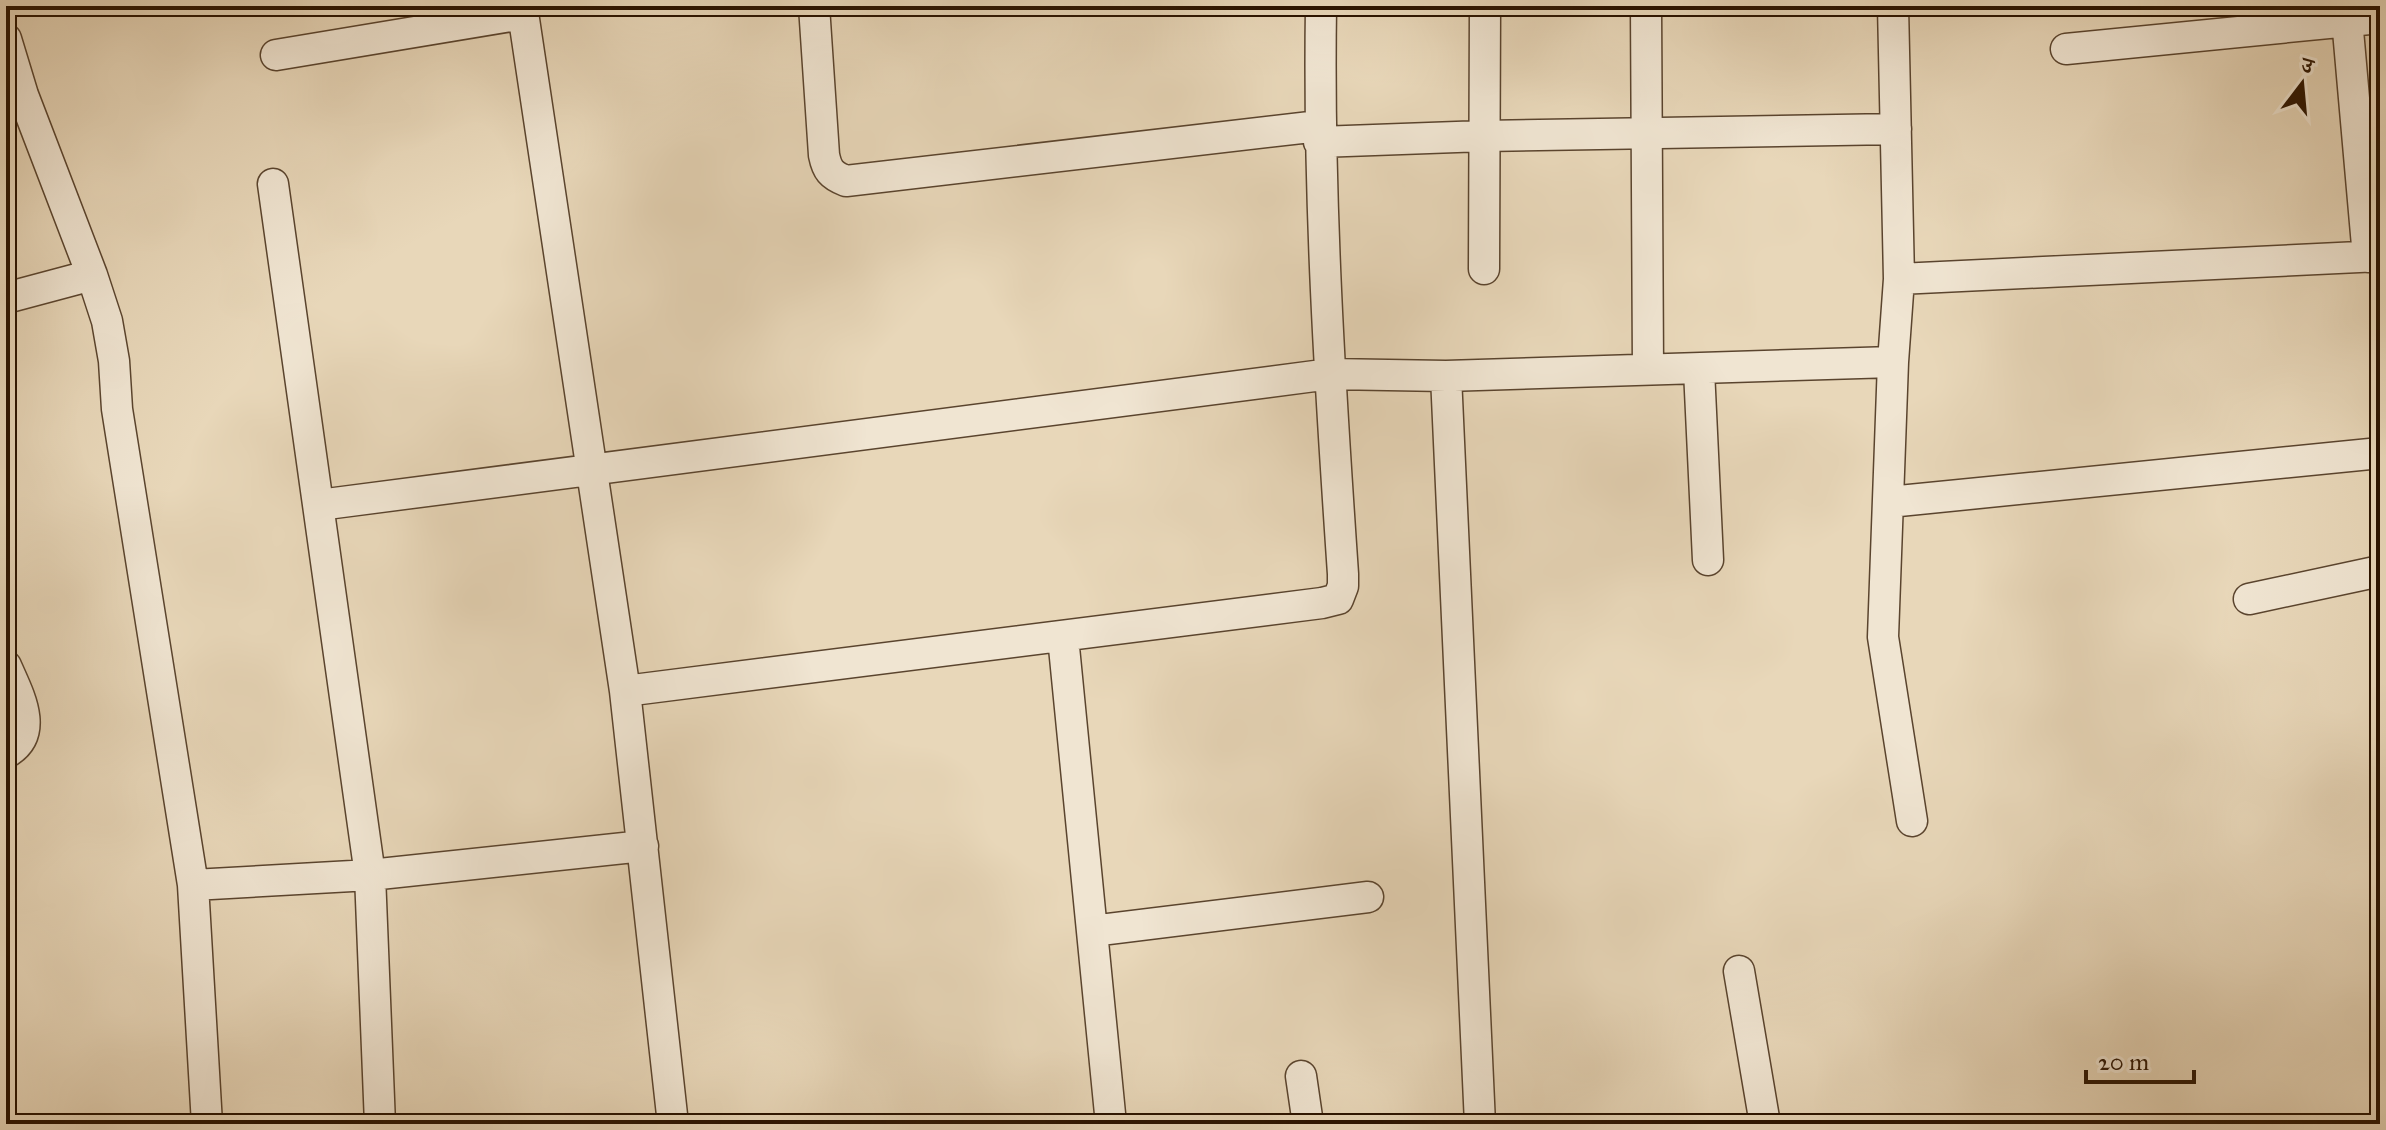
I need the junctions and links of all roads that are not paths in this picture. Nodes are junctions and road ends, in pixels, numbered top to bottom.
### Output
1 (814, 6) edge
2 (1321, 6) edge
3 (1485, 6) edge
4 (1646, 6) edge
5 (1893, 6) edge
6 (523, 10) edge
7 (2380, 18) edge
8 (2347, 19) junction
9 (6, 39) edge
10 (2066, 49) dead end
11 (276, 55) dead end
12 (15, 98) edge
13 (1896, 129) junction
14 (1647, 133) junction
15 (1319, 134) junction
16 (1484, 136) junction
17 (273, 184) dead end
18 (2374, 256) edge
19 (1484, 269) dead end
20 (92, 275) junction
21 (1899, 279) junction
22 (6, 298) edge
23 (1893, 362) junction
24 (1648, 369) junction
25 (1699, 370) junction
26 (1330, 374) junction
27 (1446, 376) junction
28 (2380, 453) edge
29 (591, 472) junction
30 (1889, 502) junction
31 (319, 505) junction
32 (1708, 560) dead end
33 (2380, 571) edge
34 (2249, 599) dead end
35 (1063, 637) junction
36 (6, 666) edge
37 (625, 691) junction
38 (6, 753) edge
39 (1912, 821) dead end
40 (643, 846) junction
41 (370, 875) junction
42 (193, 885) junction
43 (1368, 897) dead end
44 (1092, 931) junction
45 (1739, 971) dead end
46 (1301, 1076) dead end
47 (207, 1124) edge
48 (380, 1124) edge
49 (673, 1124) edge
50 (1111, 1124) edge
51 (1308, 1124) edge
52 (1480, 1124) edge
53 (1765, 1124) edge

1 - 15 street
2 - 15 street
3 - 16 street
4 - 14 street
5 - 13 street
6 - 11 street
6 - 29 street
7 - 8 street
8 - 10 street
8 - 18 street
9 - 12 street
12 - 20 street
13 - 14 street
13 - 21 street
14 - 16 street
14 - 24 street
15 - 16 street
15 - 26 street
16 - 19 street
17 - 31 street
18 - 21 street
20 - 22 street
20 - 42 street
21 - 23 street
23 - 25 street
23 - 30 street
24 - 25 street
24 - 27 street
25 - 32 street
26 - 27 street
26 - 29 street
26 - 35 street
27 - 52 street
28 - 30 street
29 - 31 street
29 - 37 street
30 - 39 street
31 - 41 street
33 - 34 street
35 - 37 street
35 - 44 street
36 - 38 street
37 - 40 street
40 - 41 street
40 - 49 street
41 - 42 street
41 - 48 street
42 - 47 street
43 - 44 street
44 - 50 street
45 - 53 street
46 - 51 street

